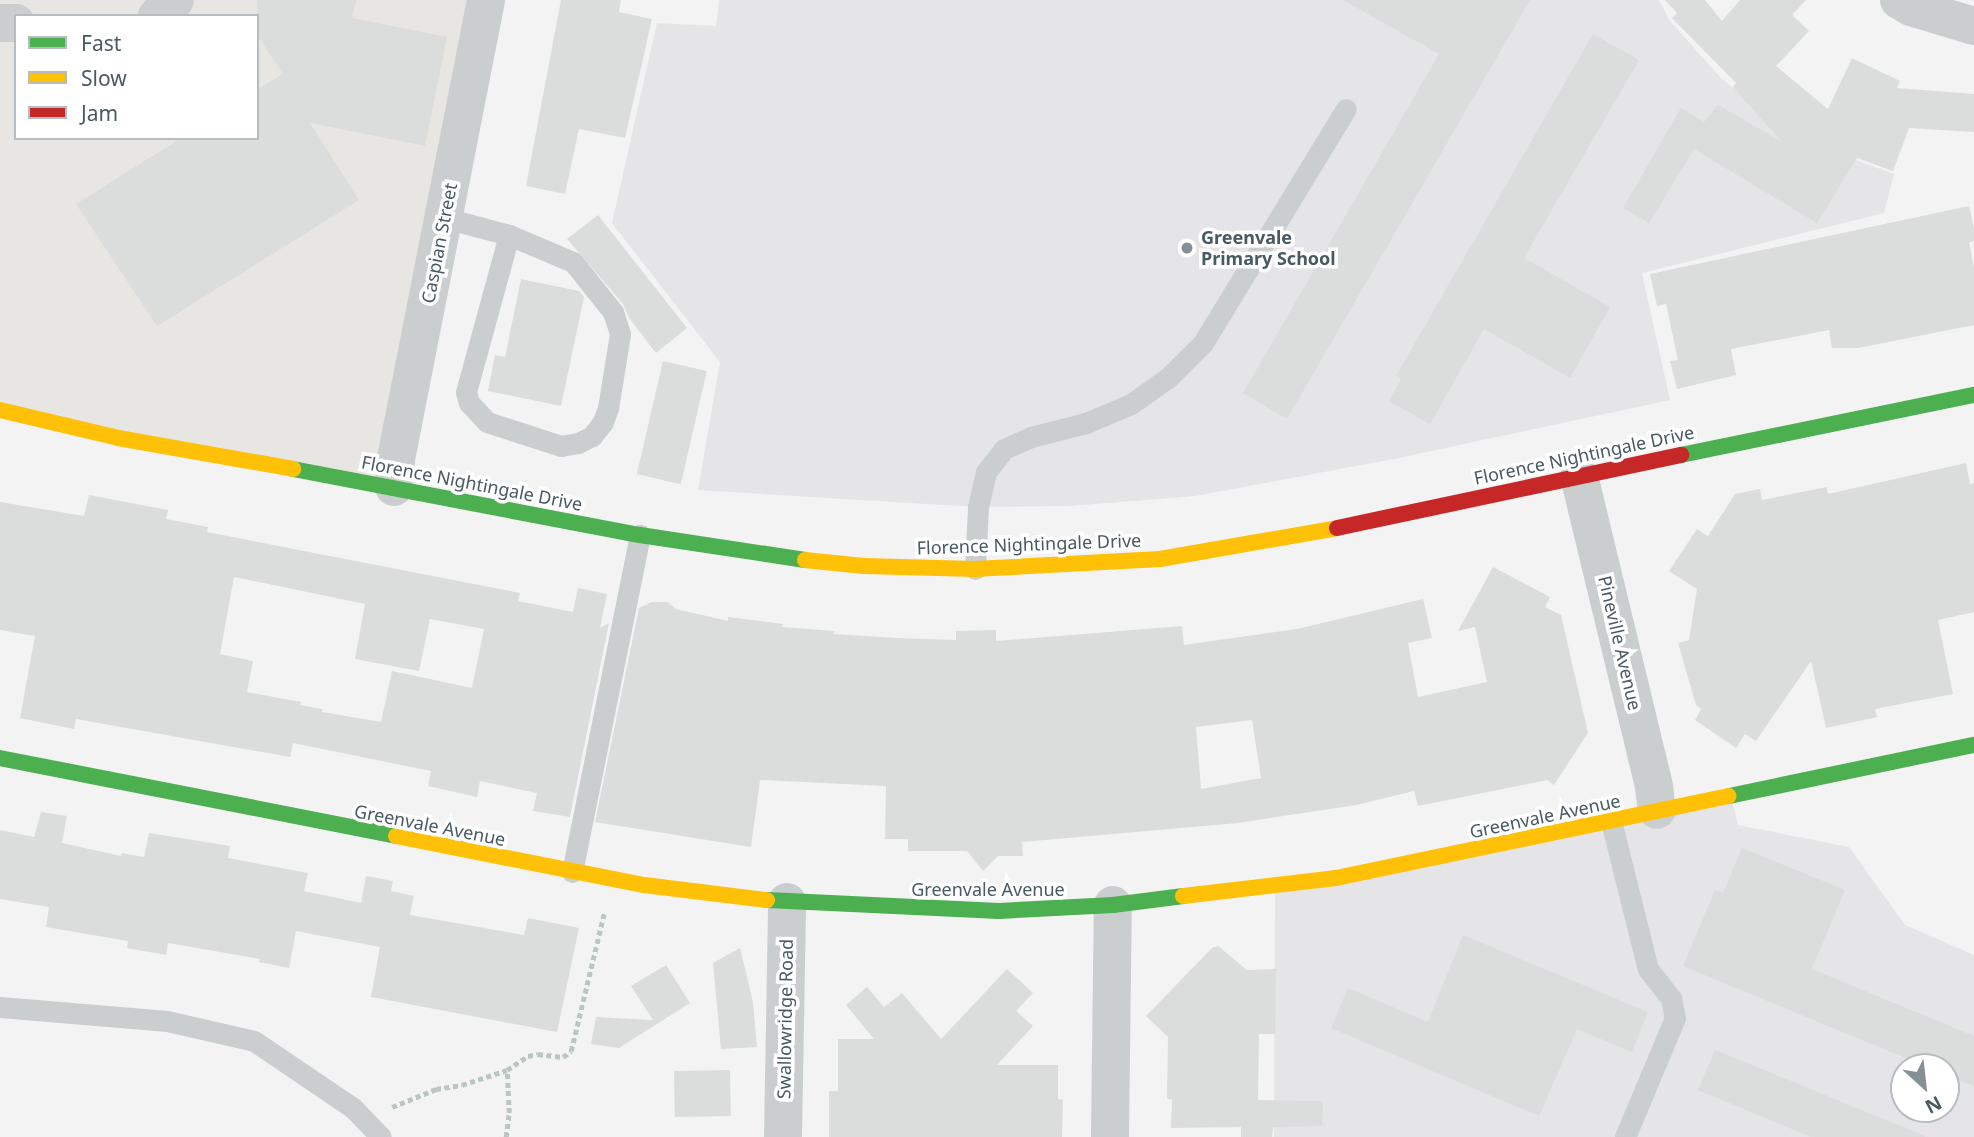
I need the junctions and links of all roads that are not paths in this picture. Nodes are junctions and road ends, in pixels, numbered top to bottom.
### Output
1 (176, 0) edge
2 (486, 0) edge
3 (1899, 0) edge
4 (159, 14) edge
5 (1974, 26) edge
6 (1346, 109) dead end
7 (444, 218) junction
8 (509, 235) junction
9 (1974, 396) edge
10 (0, 410) edge
11 (1579, 476) junction
12 (394, 487) junction
13 (640, 536) junction
14 (975, 569) junction
15 (1974, 745) edge
16 (0, 758) edge
17 (1657, 810) junction
18 (1611, 821) junction
19 (572, 872) junction
20 (787, 902) junction
21 (1113, 905) junction
22 (0, 1007) edge
23 (381, 1137) edge
24 (783, 1137) edge
25 (1110, 1137) edge
26 (1625, 1137) edge

1 - 4 street
2 - 7 street, Caspian Street
3 - 5 street
6 - 14 lane
7 - 8 lane
7 - 12 street, Caspian Street
8 - 8 lane
9 - 11 street, Florence Nightingale Drive
10 - 12 street, Florence Nightingale Drive
11 - 14 street, Florence Nightingale Drive
11 - 17 street, Pineville Avenue
12 - 13 street, Florence Nightingale Drive
13 - 14 street, Florence Nightingale Drive
13 - 19 lane
15 - 17 street, Greenvale Avenue
16 - 19 street, Greenvale Avenue
17 - 18 street, Greenvale Avenue
18 - 21 street, Greenvale Avenue
18 - 26 lane
19 - 20 street, Greenvale Avenue
20 - 21 street, Greenvale Avenue
20 - 24 street, Swallowridge Road
21 - 25 street
22 - 23 lane

